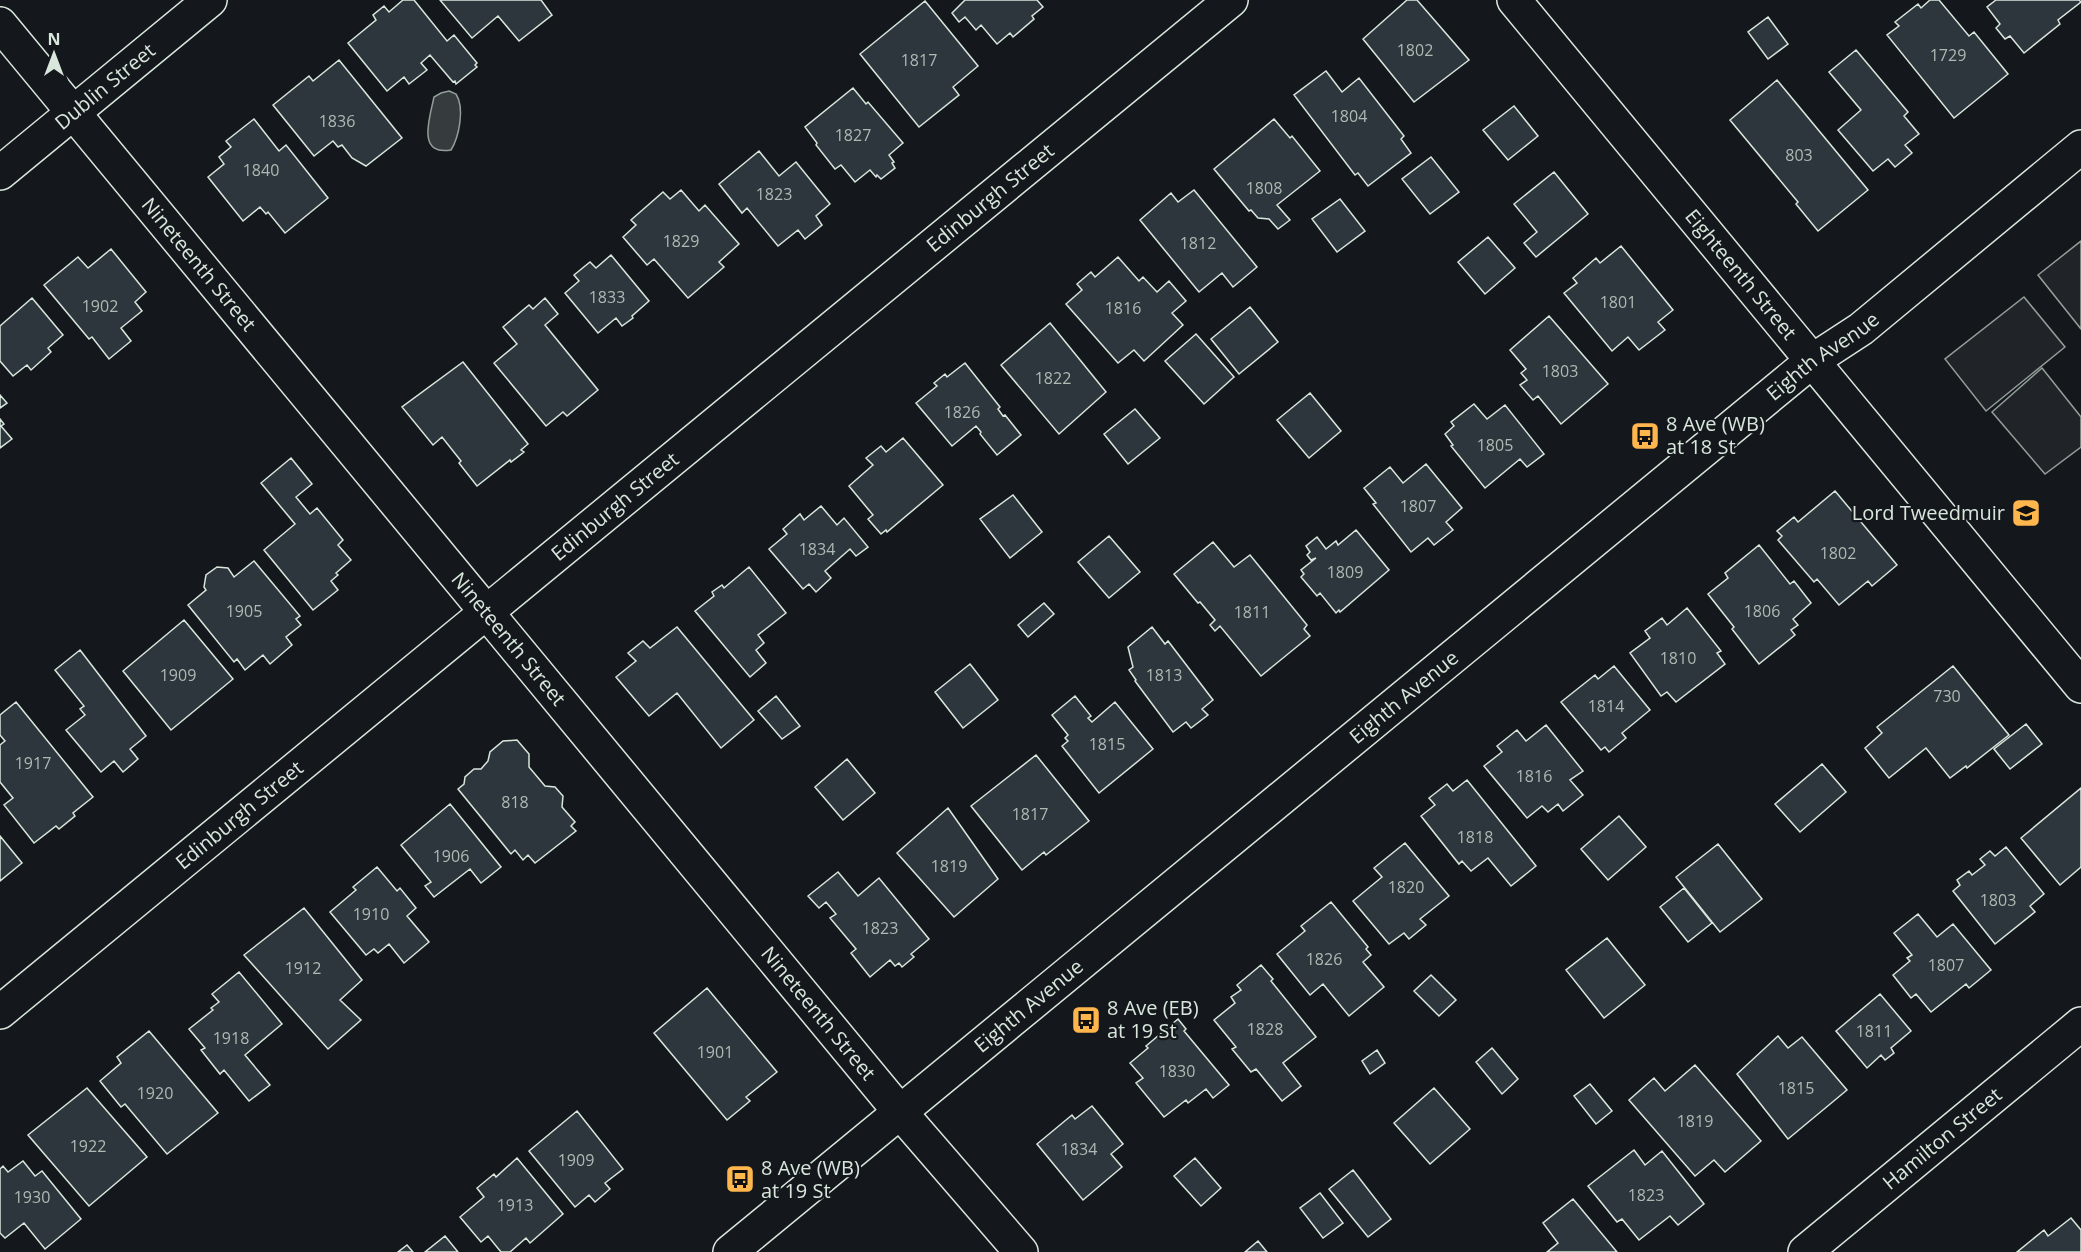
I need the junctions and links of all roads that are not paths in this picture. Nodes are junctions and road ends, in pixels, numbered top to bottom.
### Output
1 (210, 0) edge
2 (1231, 0) edge
3 (1514, 0) edge
4 (0, 24) edge
5 (73, 112) junction
6 (2081, 147) edge
7 (0, 173) edge
8 (1812, 361) junction
9 (486, 612) junction
10 (2081, 686) edge
11 (0, 1012) edge
12 (2081, 1024) edge
13 (900, 1112) junction
14 (730, 1252) edge
15 (1021, 1252) edge
16 (1805, 1252) edge

1 - 5 street, Dublin Street
2 - 9 street, Edinburgh Street
3 - 8 street, Eighteenth Street
4 - 5 street, Nineteenth Street
5 - 7 street, Dublin Street
5 - 9 street, Nineteenth Street
6 - 8 street, Eighth Avenue
8 - 10 street, Eighteenth Street
8 - 13 street, Eighth Avenue
9 - 11 street, Edinburgh Street
9 - 13 street, Nineteenth Street
12 - 16 street, Hamilton Street
13 - 14 street, Eighth Avenue
13 - 15 street, Nineteenth Street

